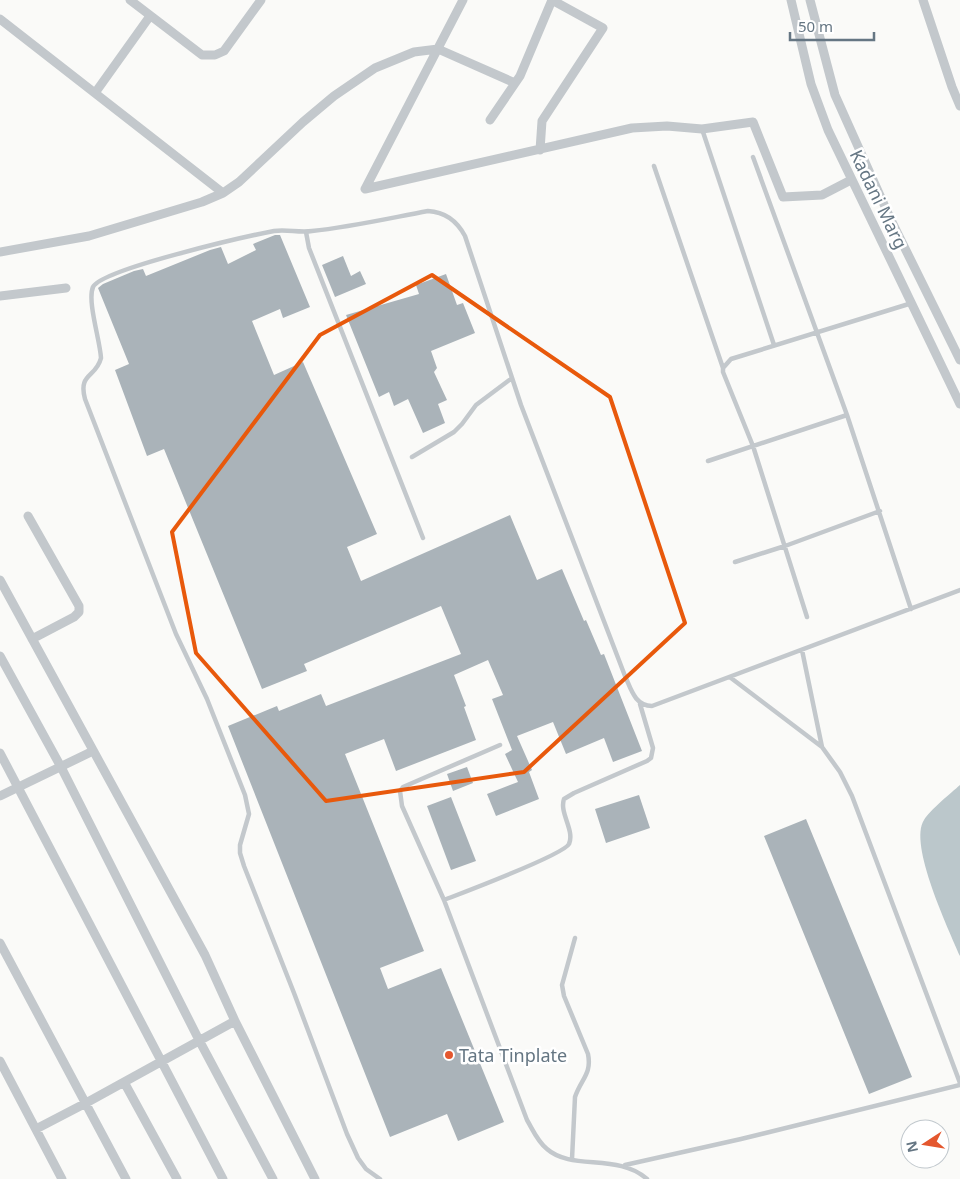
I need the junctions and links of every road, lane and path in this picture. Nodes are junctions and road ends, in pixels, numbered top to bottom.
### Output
1 (130, 0) edge
2 (261, 0) edge
3 (463, 0) edge
4 (552, 0) edge
5 (791, 0) edge
6 (810, 0) edge
7 (923, 0) edge
8 (150, 16) junction
9 (0, 19) edge
10 (438, 49) junction
11 (515, 83) junction
12 (95, 93) junction
13 (960, 106) edge
14 (490, 120) dead end
15 (702, 129) junction
16 (540, 150) junction
17 (753, 157) dead end
18 (654, 166) dead end
19 (851, 180) junction
20 (223, 193) junction
21 (306, 232) junction
22 (0, 252) edge
23 (66, 288) dead end
24 (0, 296) edge
25 (912, 303) junction
26 (817, 331) junction
27 (774, 345) junction
28 (957, 346) edge
29 (960, 360) edge
30 (723, 368) junction
31 (512, 378) junction
32 (960, 404) edge
33 (847, 416) junction
34 (753, 446) junction
35 (412, 456) dead end
36 (708, 461) dead end
37 (880, 511) junction
38 (28, 516) dead end
39 (423, 538) dead end
40 (785, 546) junction
41 (735, 562) dead end
42 (0, 580) edge
43 (960, 590) edge
44 (911, 609) junction
45 (806, 617) dead end
46 (32, 639) junction
47 (802, 650) junction
48 (0, 656) edge
49 (731, 678) junction
50 (640, 704) junction
51 (500, 745) dead end
52 (822, 747) junction
53 (93, 751) junction
54 (0, 753) edge
55 (61, 767) junction
56 (18, 787) junction
57 (0, 796) edge
58 (444, 900) junction
59 (575, 938) dead end
60 (0, 942) edge
61 (235, 1021) junction
62 (199, 1040) junction
63 (0, 1061) edge
64 (160, 1062) junction
65 (124, 1082) junction
66 (960, 1084) edge
67 (86, 1103) junction
68 (36, 1129) junction
69 (572, 1159) junction
70 (623, 1166) junction
71 (62, 1179) edge
72 (126, 1179) edge
73 (177, 1179) edge
74 (223, 1179) edge
75 (273, 1179) edge
76 (316, 1179) edge
77 (380, 1179) edge
78 (647, 1179) edge

1 - 8 street
2 - 8 street
3 - 10 street
4 - 11 street
4 - 16 street
5 - 19 street, Kadani Marg
6 - 28 street, Kadani Marg
7 - 13 street
8 - 12 street
9 - 12 street
10 - 11 street
10 - 16 street
10 - 20 street
11 - 14 street
12 - 20 street
15 - 16 street
15 - 19 street
15 - 27 lane
17 - 26 lane
18 - 30 lane
19 - 25 street, Kadani Marg
20 - 22 street
21 - 31 lane
21 - 39 lane
21 - 77 lane
23 - 24 street
25 - 26 lane
25 - 32 street, Kadani Marg
26 - 27 lane
26 - 33 lane
27 - 30 lane
28 - 29 street, Kadani Marg
30 - 34 lane
31 - 35 lane
31 - 50 lane
33 - 34 lane
33 - 37 lane
34 - 36 lane
34 - 40 lane
37 - 40 lane
37 - 44 lane
38 - 46 street
40 - 41 lane
40 - 45 lane
42 - 46 street
43 - 44 lane
44 - 47 lane
46 - 53 street
47 - 49 lane
47 - 52 lane
48 - 55 street
49 - 50 lane
49 - 52 lane
50 - 58 lane
51 - 58 lane
52 - 66 lane
53 - 55 street
53 - 61 street
54 - 56 street
55 - 56 street
55 - 62 street
56 - 57 street
56 - 64 street
58 - 69 lane
59 - 69 lane
60 - 67 street
61 - 62 street
61 - 76 street
62 - 64 street
62 - 75 street
63 - 68 street
64 - 65 street
64 - 74 street
65 - 67 street
65 - 73 street
66 - 70 lane
67 - 68 street
67 - 72 street
68 - 71 street
69 - 70 lane
70 - 78 lane

